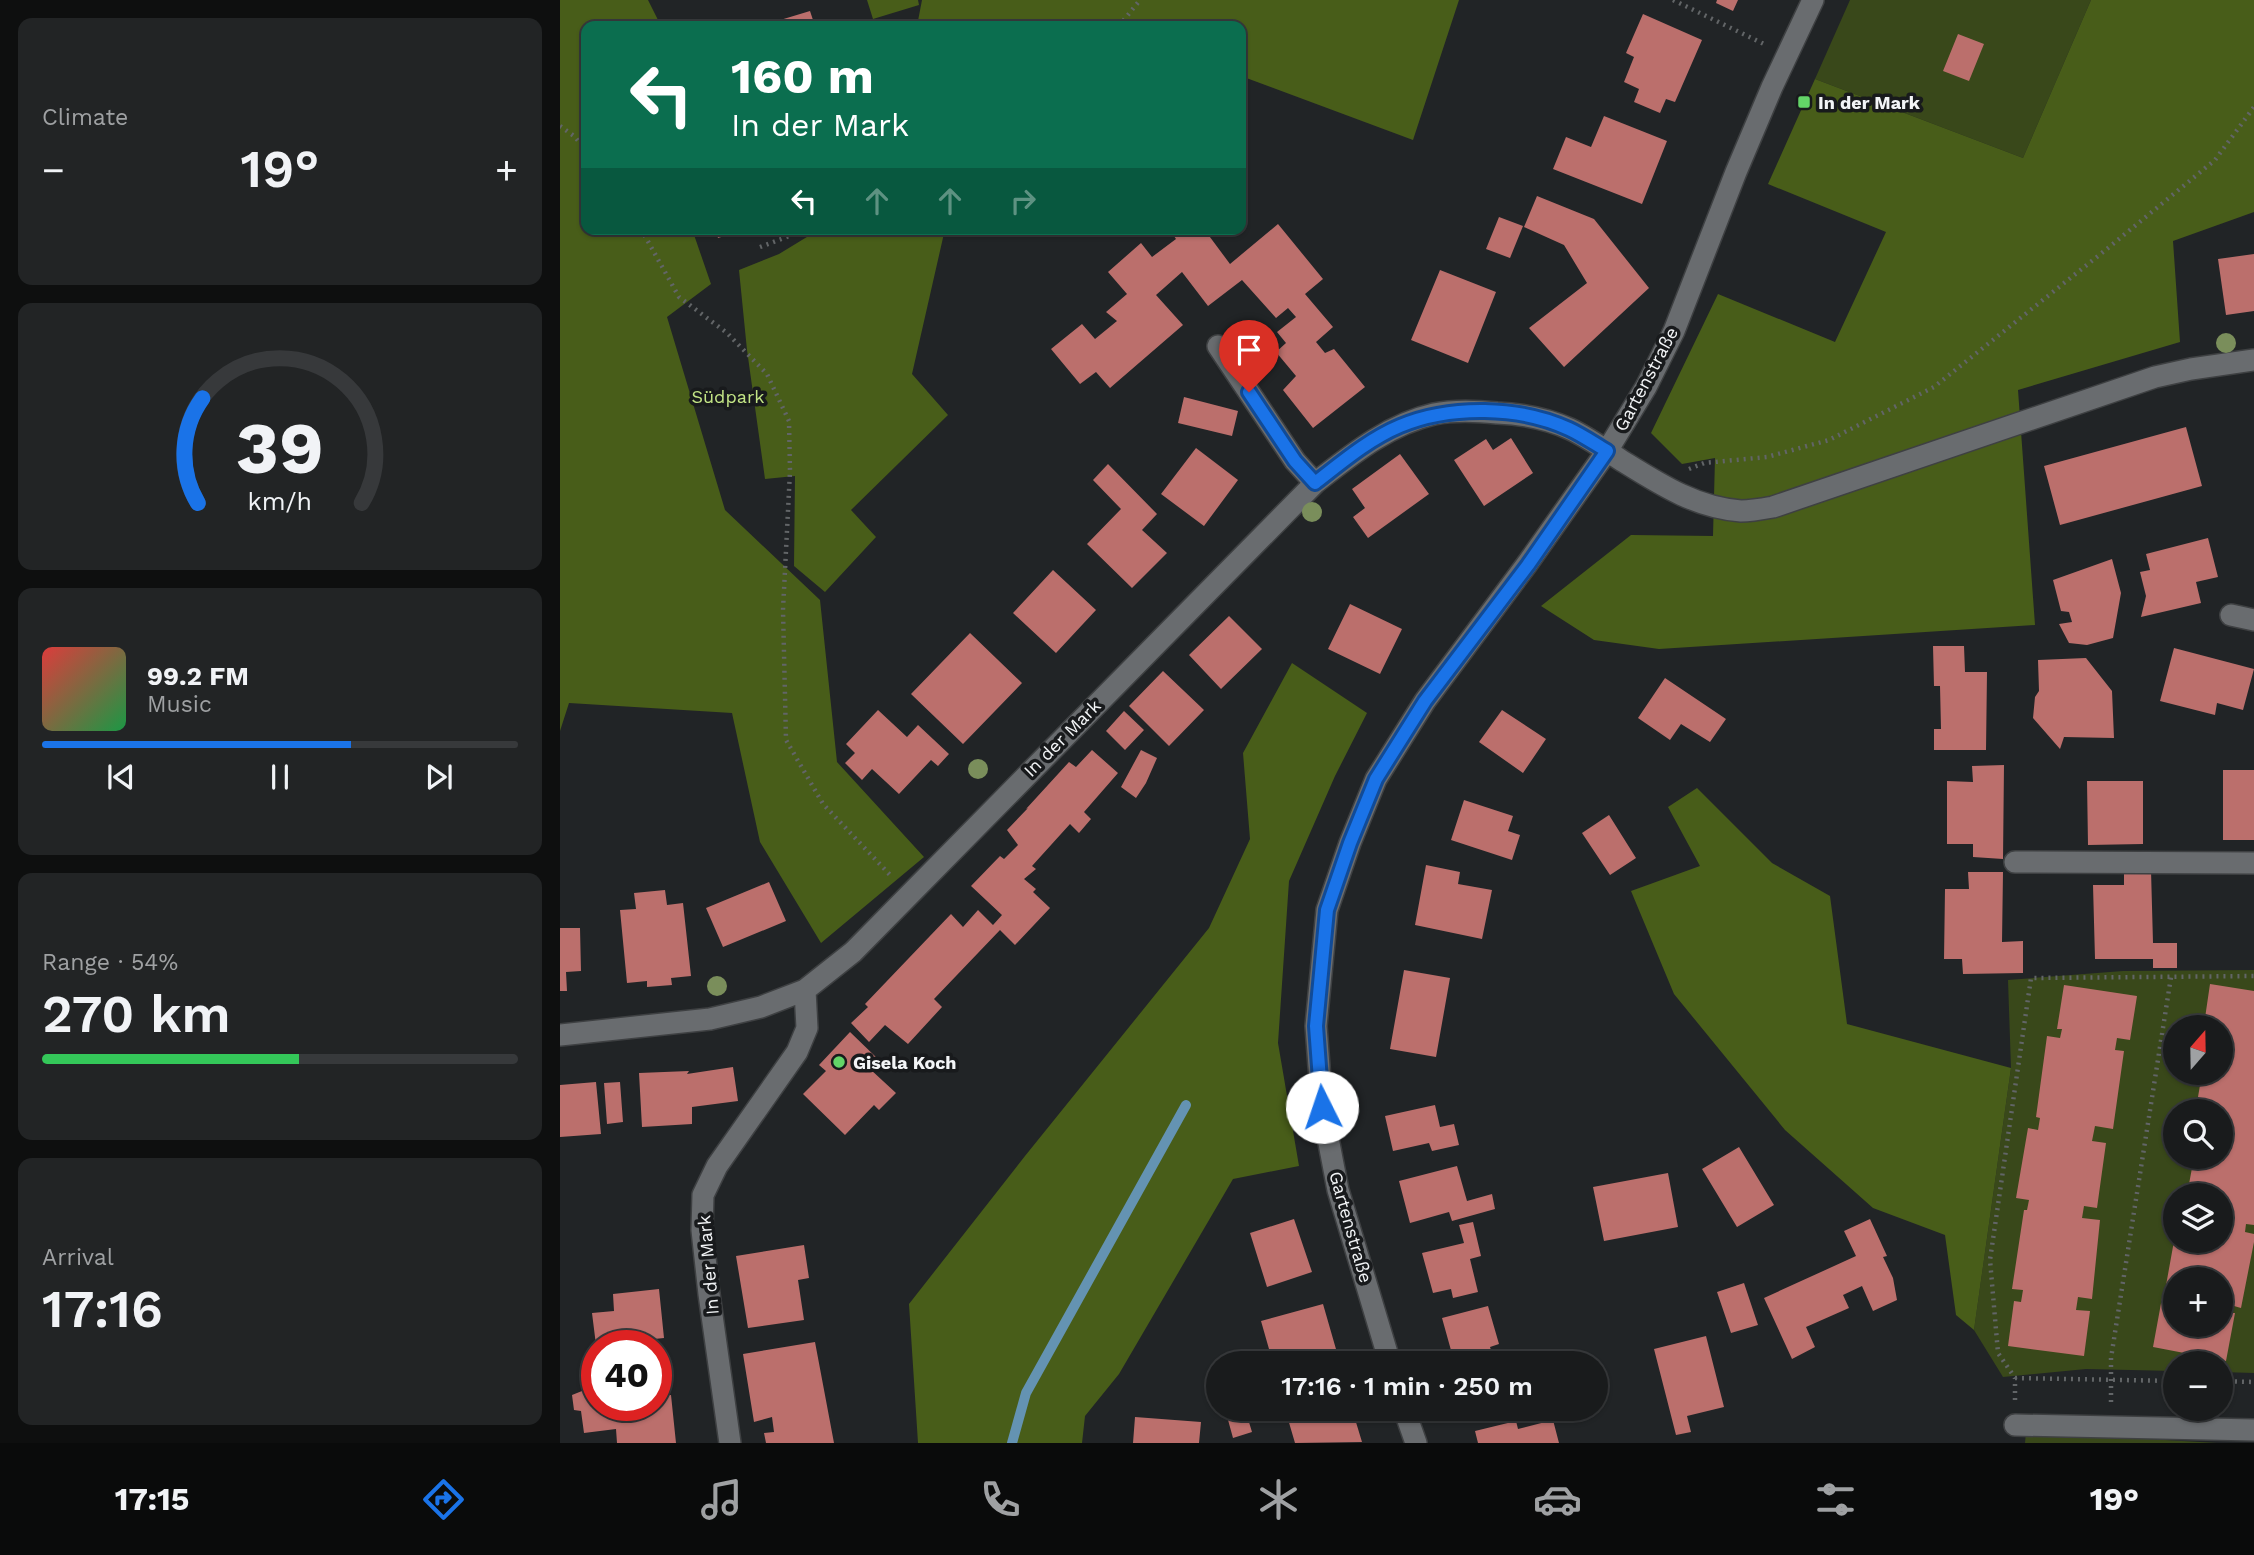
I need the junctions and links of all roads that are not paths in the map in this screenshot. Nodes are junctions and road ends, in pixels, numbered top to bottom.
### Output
1 (1813, 0) edge
2 (1218, 346) dead end
3 (2254, 360) edge
4 (1607, 451) junction
5 (1315, 483) junction
6 (2231, 615) dead end
7 (2254, 620) edge
8 (2015, 862) dead end
9 (2254, 863) edge
10 (805, 990) junction
11 (560, 1035) edge
12 (1386, 1351) edge
13 (1408, 1421) edge
14 (2015, 1425) road end
15 (2254, 1430) edge
16 (730, 1443) edge
17 (1416, 1443) edge

1 - 4 street, Gartenstraße
2 - 5 street
3 - 4 street, In der Mark
4 - 5 street, In der Mark
4 - 12 street, Gartenstraße
5 - 10 street, In der Mark
6 - 7 street
8 - 9 street
10 - 11 street, In der Mark
10 - 16 street, In der Mark
13 - 17 street
14 - 15 street

